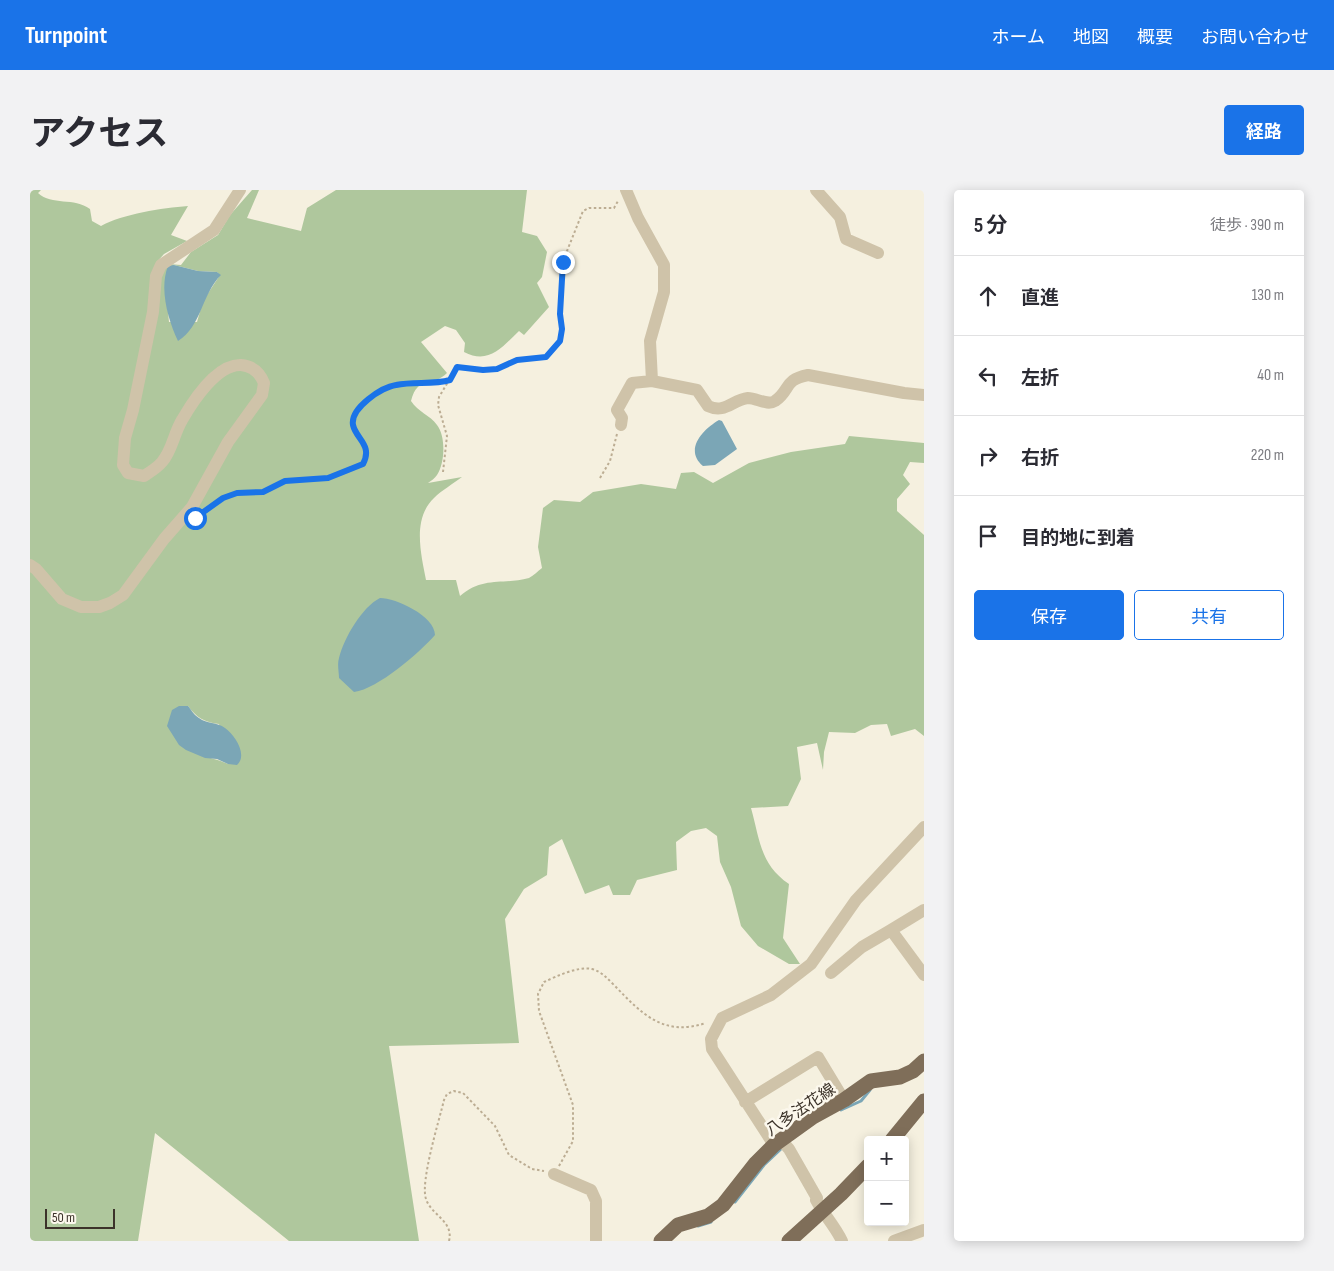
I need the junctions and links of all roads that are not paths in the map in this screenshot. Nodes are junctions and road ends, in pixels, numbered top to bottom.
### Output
1 (240, 190) edge
2 (816, 190) edge
3 (623, 194) edge
4 (878, 253) dead end
5 (652, 381) junction
6 (924, 395) edge
7 (621, 425) road end
8 (30, 565) edge
9 (924, 827) edge
10 (924, 910) edge
11 (891, 930) junction
12 (831, 973) dead end
13 (924, 975) edge
14 (924, 1061) edge
15 (844, 1100) junction
16 (924, 1101) edge
17 (746, 1102) junction
18 (895, 1136) edge
19 (782, 1144) junction
20 (864, 1170) edge
21 (554, 1174) road end
22 (822, 1211) junction
23 (924, 1230) edge
24 (596, 1241) edge
25 (661, 1241) edge
26 (789, 1241) edge
27 (842, 1241) edge
28 (894, 1241) edge

1 - 8 street
2 - 4 street
3 - 5 street
5 - 6 street
5 - 7 street
9 - 17 street
10 - 11 street
11 - 12 street
11 - 13 street
14 - 15 main road, 八多法花線
15 - 17 street
15 - 19 main road, 八多法花線
16 - 18 main road
17 - 19 street
19 - 22 street
19 - 25 main road, 八多法花線
20 - 22 main road
21 - 24 street
22 - 26 main road
22 - 27 street
23 - 28 street

